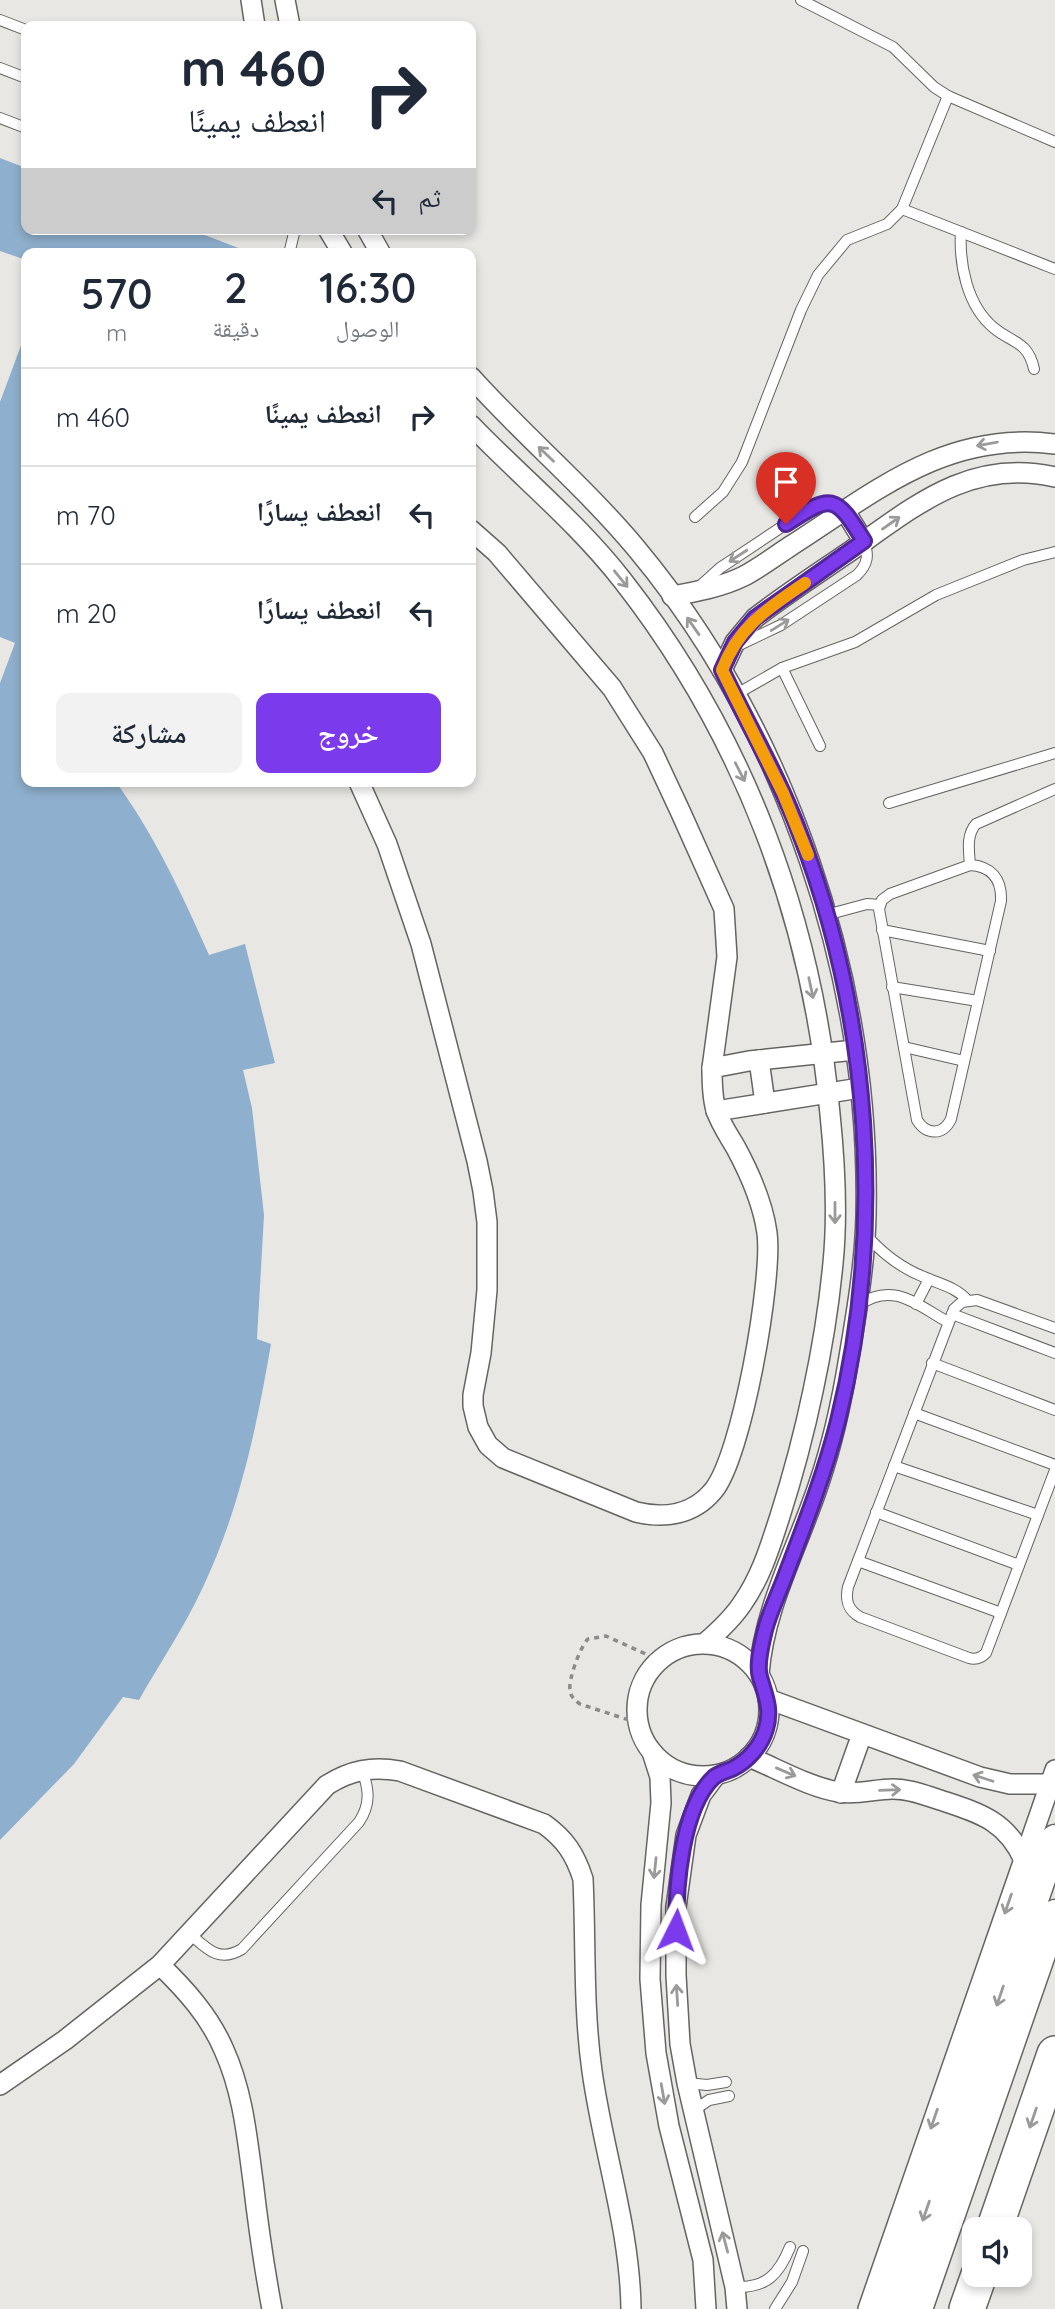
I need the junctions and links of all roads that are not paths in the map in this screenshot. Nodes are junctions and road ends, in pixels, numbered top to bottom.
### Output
1 (251, 0) edge
2 (285, 0) edge
3 (801, 0) edge
4 (0, 20) edge
5 (254, 21) edge
6 (289, 21) edge
7 (21, 28) edge
8 (0, 68) edge
9 (21, 76) edge
10 (948, 96) junction
11 (0, 118) edge
12 (21, 126) edge
13 (1055, 142) edge
14 (902, 209) junction
15 (961, 232) junction
16 (1055, 269) edge
17 (1034, 369) dead end
18 (476, 382) edge
19 (476, 430) edge
20 (1055, 444) edge
21 (1055, 477) edge
22 (845, 511) junction
23 (695, 517) dead end
24 (614, 523) junction
25 (476, 535) edge
26 (864, 541) junction
27 (590, 544) junction
28 (1055, 552) edge
29 (672, 596) junction
30 (782, 668) junction
31 (728, 683) junction
32 (703, 701) junction
33 (820, 746) dead end
34 (1055, 753) edge
35 (361, 787) edge
36 (1055, 789) edge
37 (783, 793) junction
38 (889, 803) dead end
39 (756, 806) junction
40 (970, 865) junction
41 (880, 905) junction
42 (826, 915) junction
43 (882, 930) junction
44 (989, 951) junction
45 (892, 987) junction
46 (978, 1001) junction
47 (904, 1047) junction
48 (855, 1050) junction
49 (823, 1053) junction
50 (759, 1060) junction
51 (964, 1061) junction
52 (712, 1068) junction
53 (860, 1088) junction
54 (828, 1092) junction
55 (765, 1103) junction
56 (716, 1111) junction
57 (864, 1233) junction
58 (929, 1279) junction
59 (967, 1300) junction
60 (916, 1304) junction
61 (858, 1305) junction
62 (950, 1318) junction
63 (1055, 1328) edge
64 (1055, 1353) edge
65 (932, 1363) junction
66 (1055, 1410) edge
67 (914, 1413) junction
68 (1055, 1465) edge
69 (894, 1466) junction
70 (1055, 1470) edge
71 (877, 1512) junction
72 (1038, 1515) junction
73 (858, 1561) junction
74 (1019, 1565) junction
75 (1001, 1613) junction
76 (705, 1643) junction
77 (759, 1674) junction
78 (768, 1699) junction
79 (862, 1734) junction
80 (652, 1752) junction
81 (749, 1757) junction
82 (362, 1769) junction
83 (716, 1775) junction
84 (1053, 1777) edge
85 (841, 1793) junction
86 (659, 1831) junction
87 (686, 1835) junction
88 (1055, 1839) edge
89 (1034, 1864) junction
90 (1055, 1914) edge
91 (190, 1934) junction
92 (160, 1965) junction
93 (1055, 2054) edge
94 (726, 2082) dead end
95 (687, 2083) junction
96 (0, 2085) edge
97 (729, 2096) dead end
98 (692, 2111) junction
99 (999, 2217) edge
100 (790, 2247) dead end
101 (803, 2251) dead end
102 (735, 2287) junction
103 (975, 2287) edge
104 (272, 2309) edge
105 (631, 2309) edge
106 (706, 2309) edge
107 (737, 2309) edge
108 (775, 2309) edge
109 (868, 2309) edge
110 (892, 2309) edge
111 (918, 2309) edge
112 (967, 2309) edge

1 - 5 street
2 - 6 street
3 - 10 lane
4 - 7 lane
8 - 9 lane
10 - 13 lane
10 - 14 lane
11 - 12 lane
14 - 15 lane
14 - 23 lane
15 - 16 lane
15 - 17 lane
24 -> 18 street
19 - 27 street
20 -> 22 street
26 -> 21 street
22 - 26 street
22 -> 29 street
24 - 27 street
24 - 29 street
25 - 52 street
31 -> 26 street
27 -> 32 street
28 - 30 lane
31 -> 29 street
30 - 31 lane
30 - 33 lane
31 - 32 street
31 - 37 street
32 -> 39 street
34 - 38 lane
35 - 56 street
36 - 40 lane
37 - 39 street
37 - 42 street
39 -> 49 street
40 - 41 lane
40 - 44 lane
41 - 42 lane
41 - 43 lane
42 - 48 street
43 - 44 lane
43 - 45 lane
44 - 46 lane
45 - 46 lane
45 - 47 lane
46 - 51 lane
47 - 51 lane
47 - 51 lane
48 - 49 street
48 - 53 street
49 - 50 street
49 - 54 street
50 - 52 street
50 - 55 street
52 - 56 street
53 - 54 street
53 - 57 street
54 - 55 street
54 -> 76 street
55 - 56 street
57 - 58 lane
57 - 61 street
58 - 59 lane
58 - 60 lane
59 - 62 lane
59 - 63 lane
60 - 61 lane
60 - 62 lane
61 - 77 street
62 - 64 lane
62 - 65 lane
65 - 66 lane
65 - 67 lane
67 - 68 lane
67 - 69 lane
69 - 71 lane
69 - 72 lane
70 - 72 lane
71 - 73 lane
71 - 74 lane
72 - 74 lane
73 - 75 lane
73 - 75 lane
74 - 75 lane
76 - 77 street
76 - 80 street
77 - 78 street
78 - 79 street
78 - 81 street
84 -> 79 street
79 - 85 street
80 - 83 street
80 - 86 street
81 - 83 street
81 -> 85 street
82 - 91 street
82 - 91 lane
82 - 105 street
83 - 87 street
84 - 89 street
85 -> 89 street
86 - 87 street
86 -> 106 street
95 -> 87 street
88 - 89 main road
89 -> 109 street
89 -> 110 main road
90 - 111 main road
91 - 92 street
92 - 96 street
92 - 104 street
93 -> 99 highway
94 - 95 lane
95 - 98 street
97 - 98 lane
102 -> 98 street
100 - 102 lane
101 - 108 lane
102 - 107 street
103 - 112 highway

